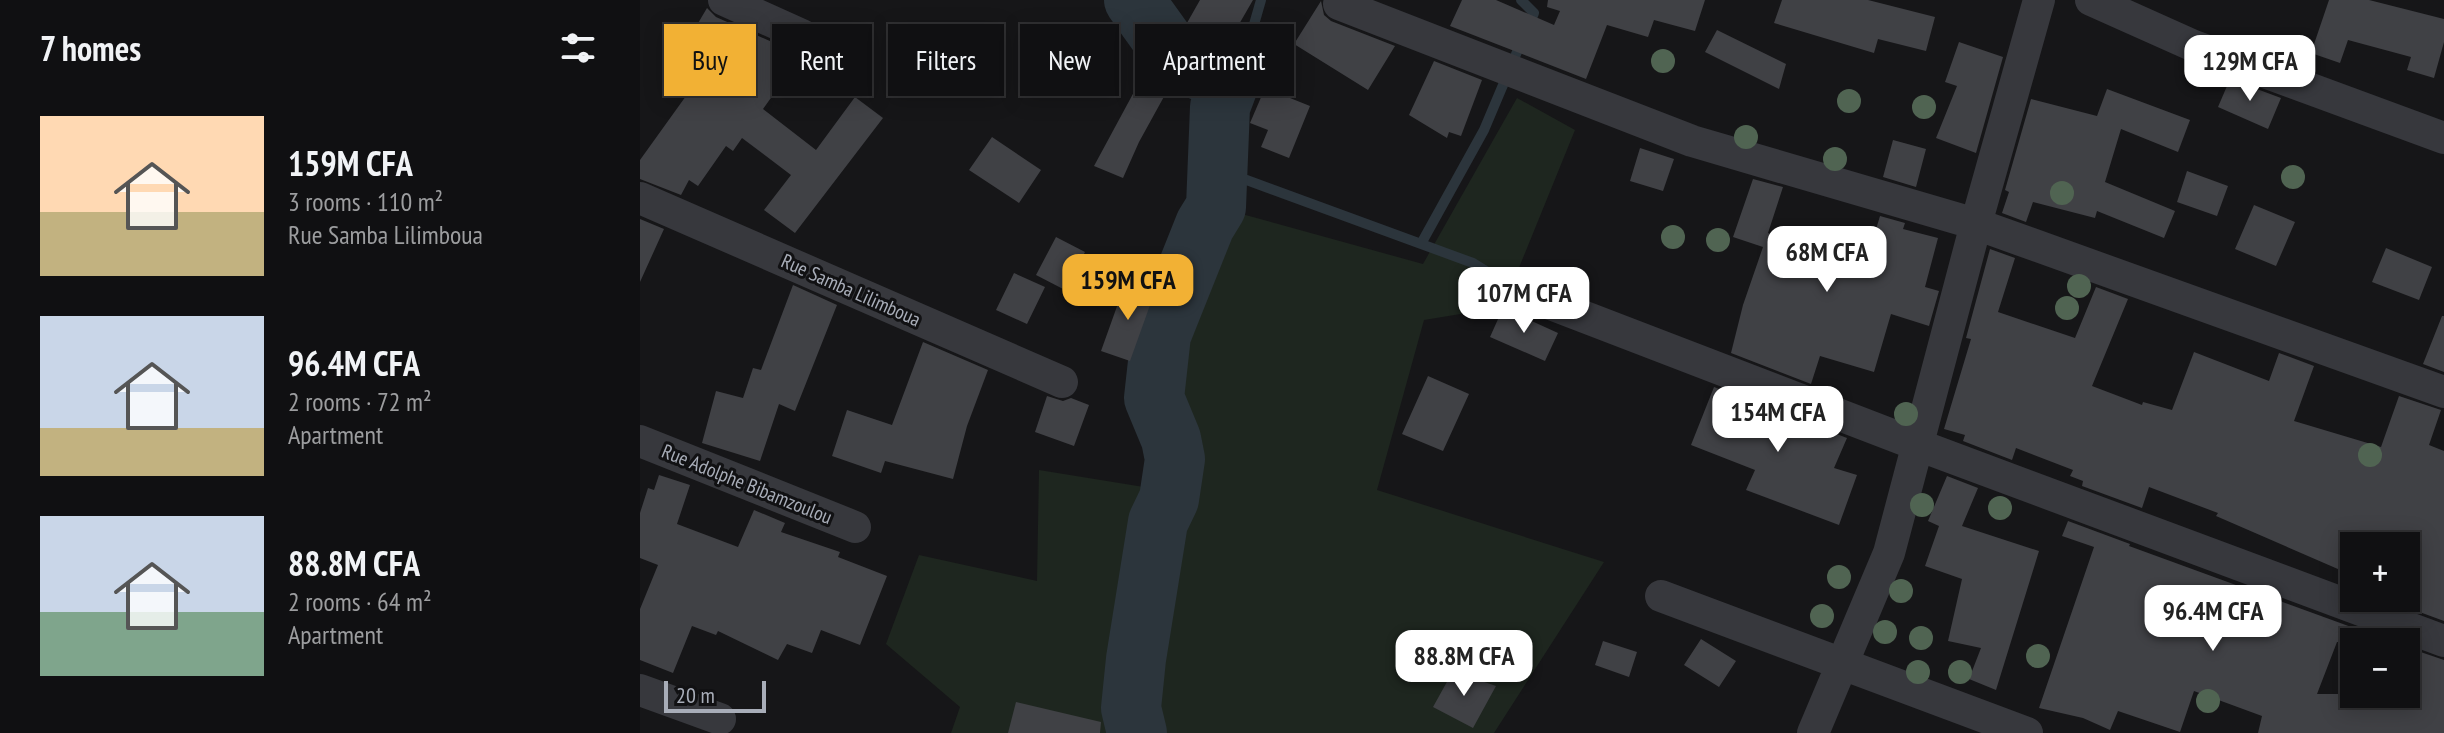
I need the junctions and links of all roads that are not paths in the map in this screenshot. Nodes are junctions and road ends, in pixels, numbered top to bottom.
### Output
1 (724, 0) edge
2 (2039, 0) edge
3 (2091, 0) edge
4 (1339, 4) dead end
5 (777, 24) edge
6 (2444, 138) edge
7 (640, 198) edge
8 (1976, 224) junction
9 (1530, 296) dead end
10 (1062, 382) dead end
11 (2444, 392) edge
12 (640, 441) edge
13 (1918, 445) junction
14 (855, 527) dead end
15 (1661, 596) dead end
16 (2444, 641) edge
17 (1842, 663) junction
18 (640, 690) edge
19 (720, 719) dead end
20 (1813, 733) edge
21 (2027, 733) edge

1 - 5 street
2 - 8 street
3 - 6 street
4 - 8 street
7 - 10 street, Rue Samba Lilimboua
8 - 11 street
8 - 13 street
9 - 13 street
12 - 14 street, Rue Adolphe Bibamzoulou
13 - 16 street
13 - 17 street
15 - 17 street
17 - 20 street
17 - 21 street
18 - 19 street

